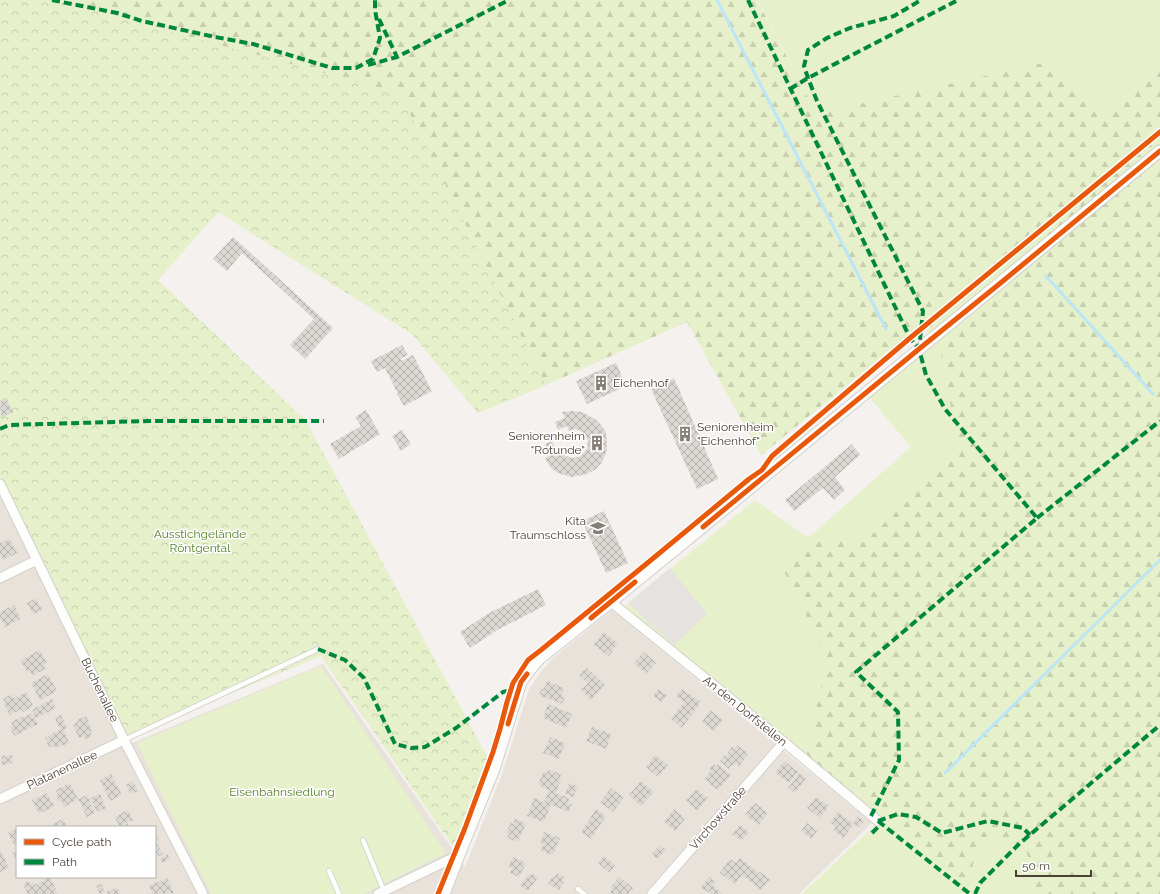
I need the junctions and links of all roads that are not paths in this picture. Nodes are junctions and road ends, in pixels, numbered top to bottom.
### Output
1 (1160, 150) edge
2 (0, 484) edge
3 (37, 560) junction
4 (0, 578) edge
5 (611, 602) junction
6 (318, 649) dead end
7 (124, 740) junction
8 (784, 742) junction
9 (0, 799) edge
10 (878, 822) dead end
11 (363, 840) dead end
12 (459, 855) junction
13 (329, 871) dead end
14 (578, 889) dead end
15 (381, 893) edge
16 (203, 894) edge
17 (339, 894) edge
18 (444, 894) edge
19 (584, 894) edge
20 (652, 894) edge

1 - 5 street
2 - 3 street, Buchenallee
3 - 4 street
3 - 7 street, Buchenallee
5 - 8 street, An den Dorfstellen
5 - 12 street
6 - 7 lane
7 - 9 street, Platanenallee
7 - 16 street, Buchenallee
8 - 10 street, An den Dorfstellen
8 - 20 street, Virchowstraße
11 - 15 lane
12 - 15 street
12 - 18 street
13 - 17 lane
14 - 19 lane

